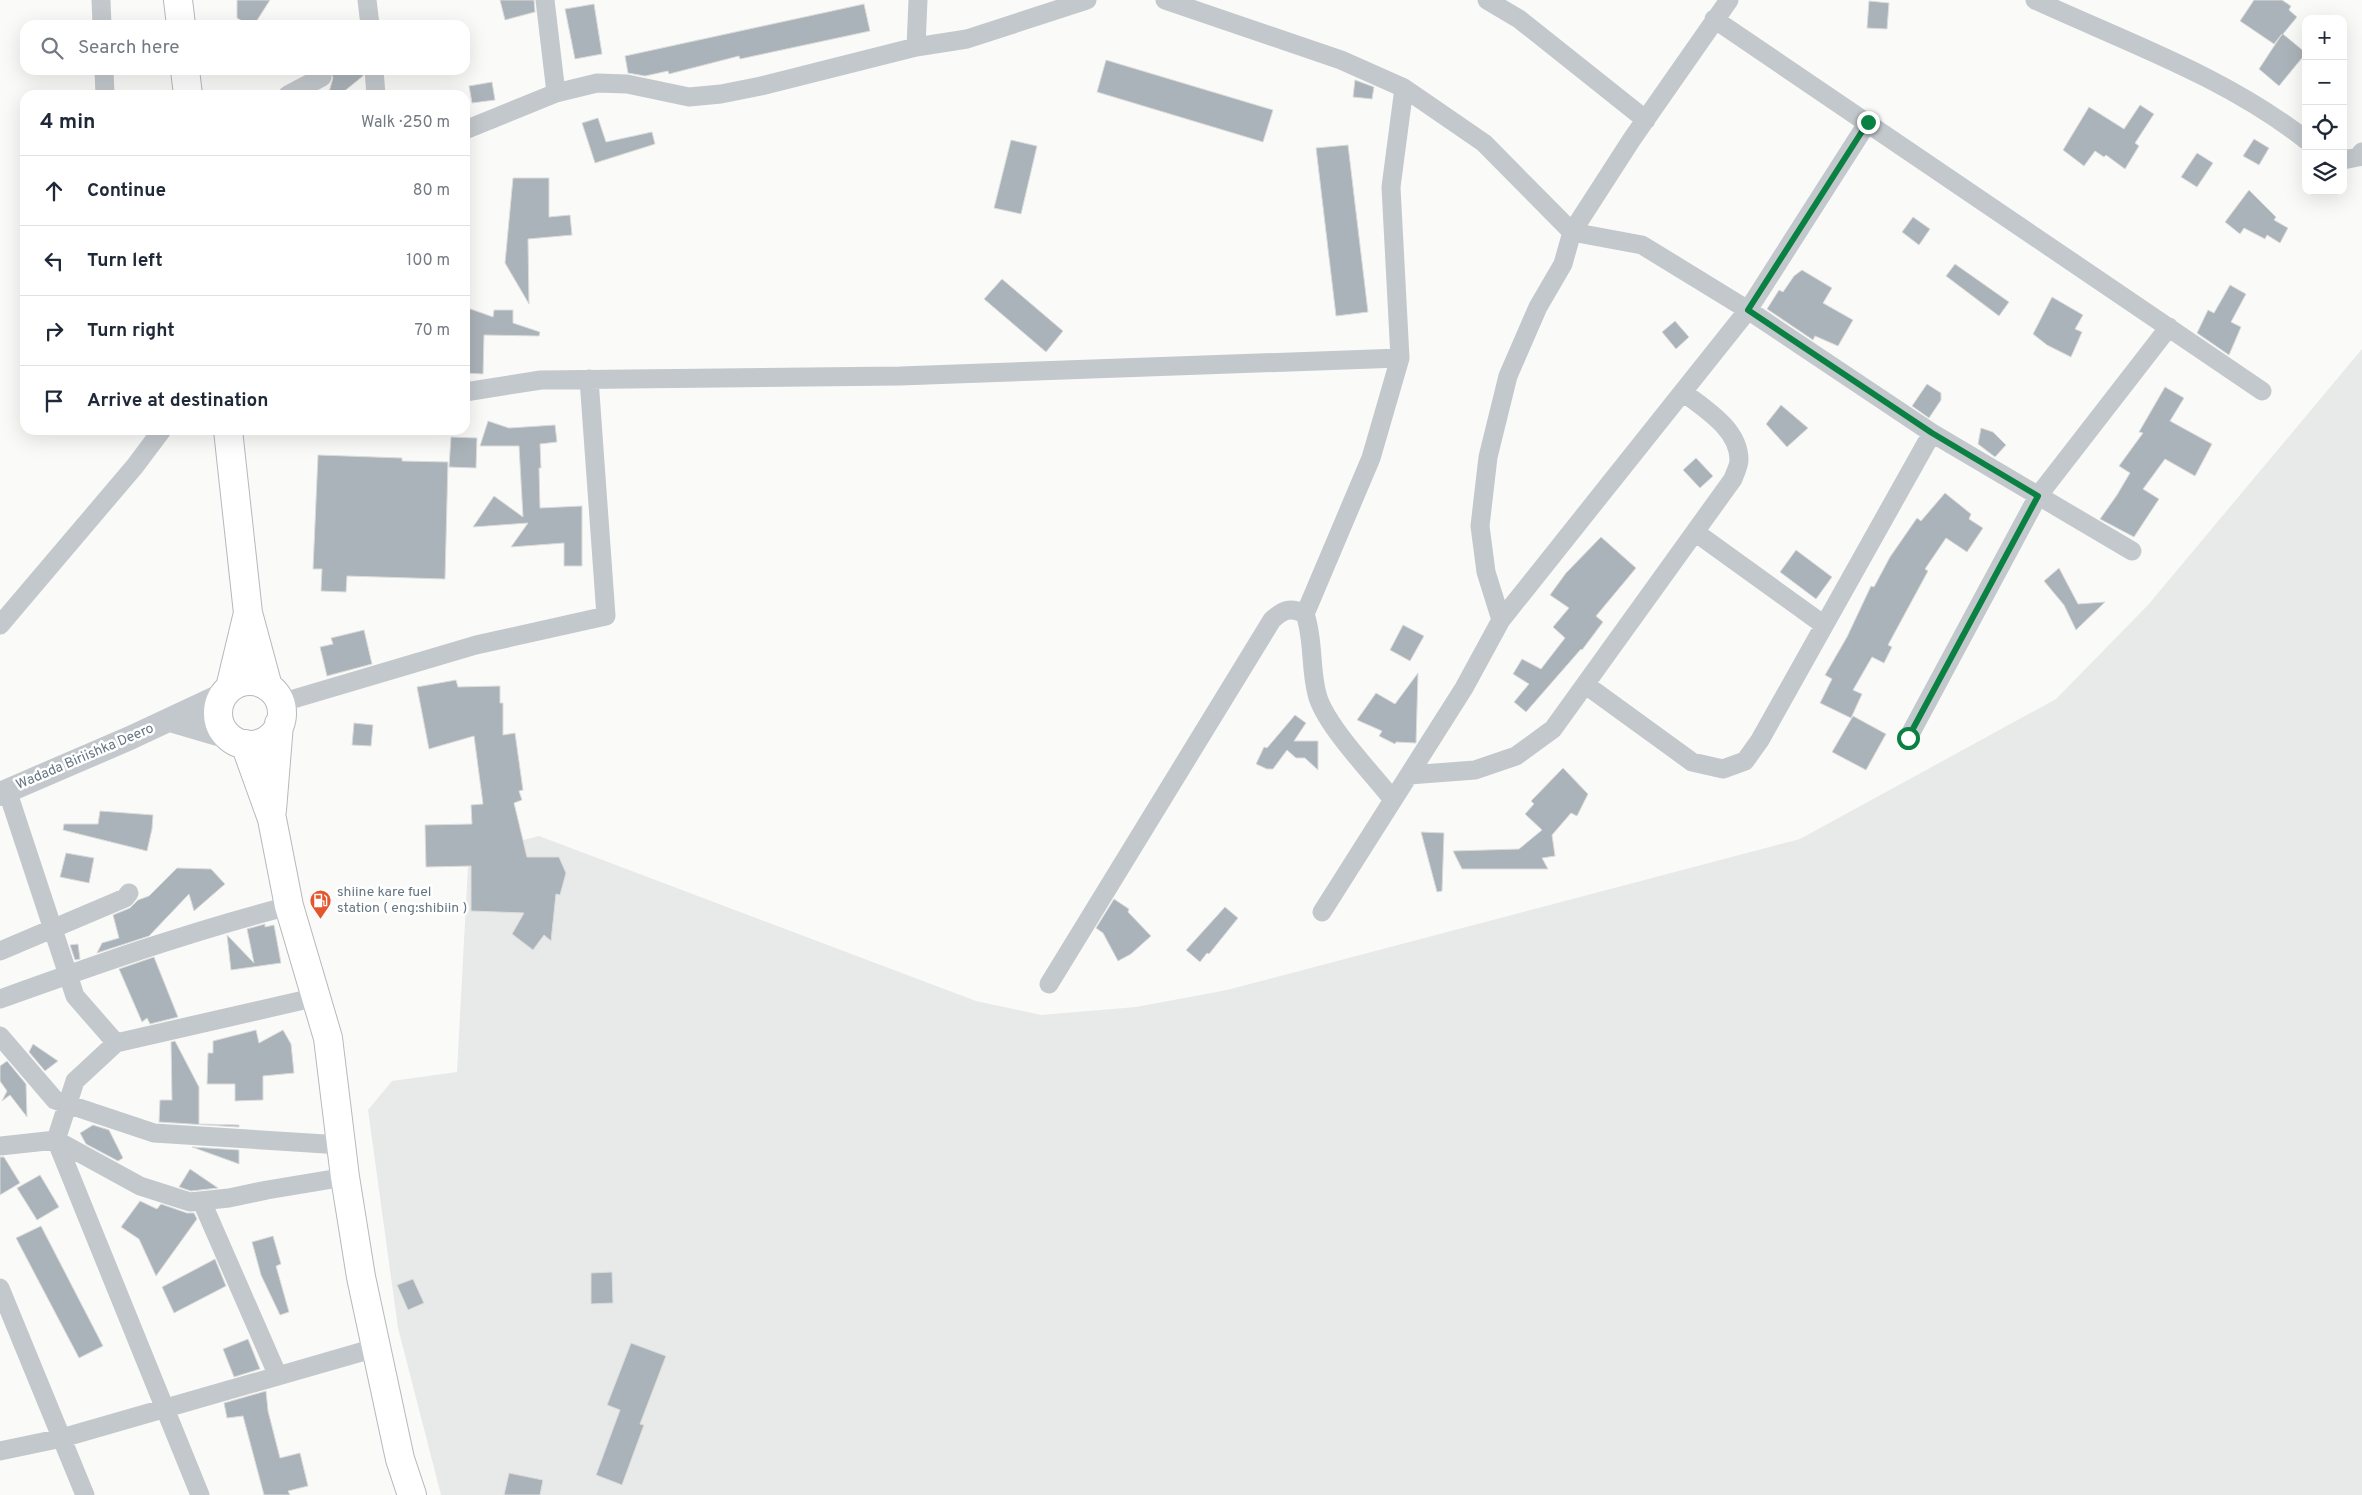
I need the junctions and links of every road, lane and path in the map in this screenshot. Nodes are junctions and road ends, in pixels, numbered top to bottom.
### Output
1 (100, 0) edge
2 (178, 0) edge
3 (367, 0) edge
4 (545, 0) edge
5 (918, 0) edge
6 (1087, 0) edge
7 (1165, 0) edge
8 (1487, 0) edge
9 (1729, 0) edge
10 (2035, 0) edge
11 (1714, 19) junction
12 (102, 20) edge
13 (180, 20) edge
14 (369, 20) edge
15 (916, 46) junction
16 (104, 75) edge
17 (186, 75) edge
18 (374, 75) edge
19 (322, 77) dead end
20 (1404, 88) junction
21 (105, 90) edge
22 (188, 90) edge
23 (297, 90) edge
24 (376, 90) edge
25 (556, 93) junction
26 (1646, 120) junction
27 (1868, 122) junction
28 (470, 128) edge
29 (2302, 137) edge
30 (2362, 152) edge
31 (2347, 159) edge
32 (1572, 232) junction
33 (1748, 310) junction
34 (2169, 327) junction
35 (1400, 358) junction
36 (589, 379) junction
37 (2262, 390) dead end
38 (470, 391) edge
39 (1683, 392) junction
40 (1932, 433) junction
41 (158, 435) edge
42 (229, 435) edge
43 (2038, 496) junction
44 (1695, 532) junction
45 (2132, 551) dead end
46 (248, 613) junction
47 (1305, 614) junction
48 (1501, 620) junction
49 (0, 625) edge
50 (1824, 626) junction
51 (1586, 685) junction
52 (227, 691) junction
53 (276, 705) junction
54 (170, 720) junction
55 (1908, 738) dead end
56 (237, 740) junction
57 (1409, 775) junction
58 (3, 792) edge
59 (1393, 800) junction
60 (272, 819) junction
61 (129, 893) dead end
62 (288, 906) junction
63 (1322, 912) dead end
64 (53, 929) junction
65 (0, 951) edge
66 (68, 974) junction
67 (1049, 984) dead end
68 (316, 997) junction
69 (0, 999) edge
70 (0, 1036) edge
71 (116, 1043) junction
72 (68, 1104) junction
73 (56, 1140) junction
74 (341, 1145) junction
75 (0, 1146) edge
76 (345, 1176) junction
77 (202, 1202) junction
78 (0, 1288) edge
79 (375, 1348) junction
80 (278, 1376) junction
81 (164, 1408) junction
82 (62, 1438) junction
83 (0, 1451) edge
84 (85, 1495) edge
85 (200, 1495) edge
86 (412, 1495) edge

1 - 12 street
2 - 13 highway
3 - 14 street
4 - 25 street
5 - 15 street
6 - 15 street
7 - 20 street
8 - 26 street
9 - 11 street
10 - 29 street
11 - 26 street
11 - 27 street
15 - 25 street
16 - 21 street
17 - 22 highway
18 - 24 street
19 - 23 street
20 - 32 street
20 - 35 street
25 - 28 street
26 - 32 street
27 - 33 street
27 - 34 street
30 - 31 street
32 - 33 street
32 - 48 street
33 - 39 street
33 - 40 street
34 - 37 street
34 - 43 street
35 - 36 street
35 - 47 street
36 - 38 street
36 - 53 street
39 - 44 street
39 - 48 street
40 - 43 street
40 - 50 street
41 - 49 street
42 - 46 highway
43 - 45 street
43 - 55 street
44 - 50 street
44 - 51 street
46 - 52 highway
46 - 53 highway
47 - 59 street
47 - 67 street
48 - 57 street
50 - 51 street
51 - 57 street
52 - 53 highway
52 - 54 street, Wadada Biriishka Deero
52 - 56 highway
53 - 56 highway
53 - 60 highway
54 - 56 street, Wadada Biriishka Deero
54 - 58 street, Wadada Biriishka Deero
56 - 60 highway
57 - 59 street
58 - 64 street
59 - 63 street
60 - 62 highway
61 - 64 street
62 - 66 street
62 - 68 highway
64 - 65 street
64 - 66 street
66 - 69 street
66 - 71 street
68 - 71 street
68 - 74 highway
70 - 72 street
71 - 72 street
72 - 73 street
72 - 74 street
73 - 75 street
73 - 77 street
73 - 81 street
74 - 76 highway
76 - 77 street
76 - 79 highway
77 - 80 street
78 - 82 street
79 - 80 street
79 - 86 highway
80 - 81 street
81 - 82 street
81 - 85 street
82 - 83 street
82 - 84 street

